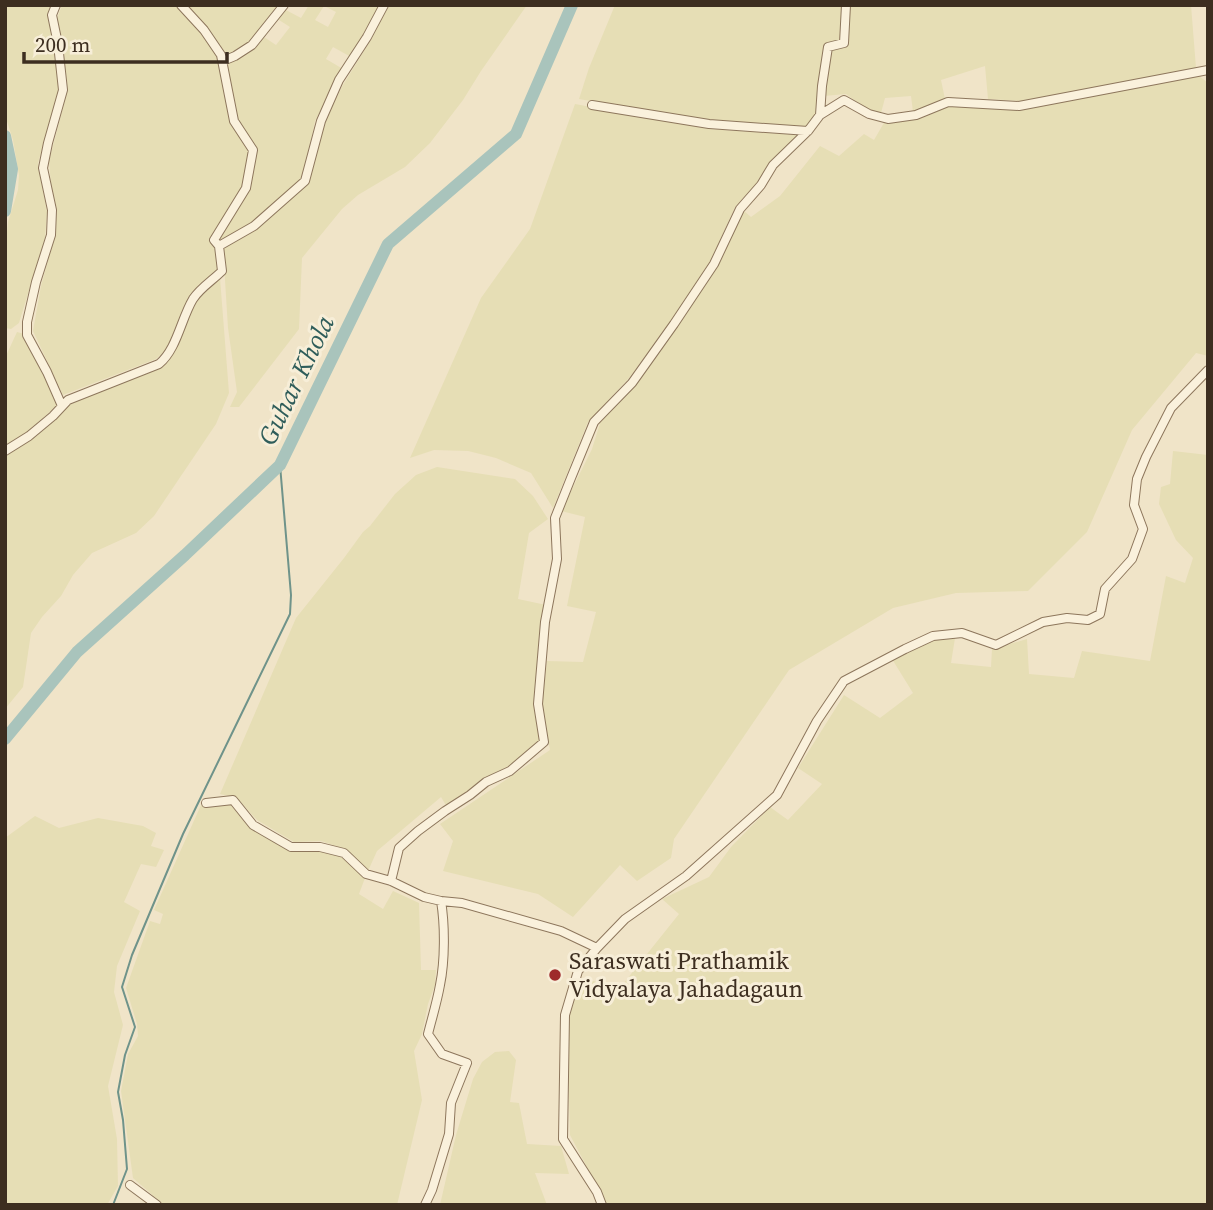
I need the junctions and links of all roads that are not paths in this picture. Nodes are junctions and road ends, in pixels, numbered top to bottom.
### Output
1 (56, 5) edge
2 (181, 5) edge
3 (285, 5) edge
4 (384, 5) edge
5 (846, 5) edge
6 (223, 61) junction
7 (1208, 70) edge
8 (592, 105) dead end
9 (820, 115) junction
10 (808, 131) junction
11 (219, 246) junction
12 (1208, 370) edge
13 (62, 406) junction
14 (5, 451) edge
15 (206, 803) dead end
16 (391, 881) junction
17 (441, 901) junction
18 (597, 948) junction
19 (130, 1185) dead end
20 (157, 1205) edge
21 (425, 1205) edge
22 (603, 1205) edge

1 - 13 street
2 - 6 street
3 - 6 street
4 - 11 street
5 - 9 street
6 - 11 street
7 - 9 street
8 - 10 street
9 - 10 street
10 - 16 street
11 - 13 street
12 - 18 street
13 - 14 street
15 - 16 street
16 - 17 street
17 - 18 street
17 - 21 street
18 - 22 street
19 - 20 street

